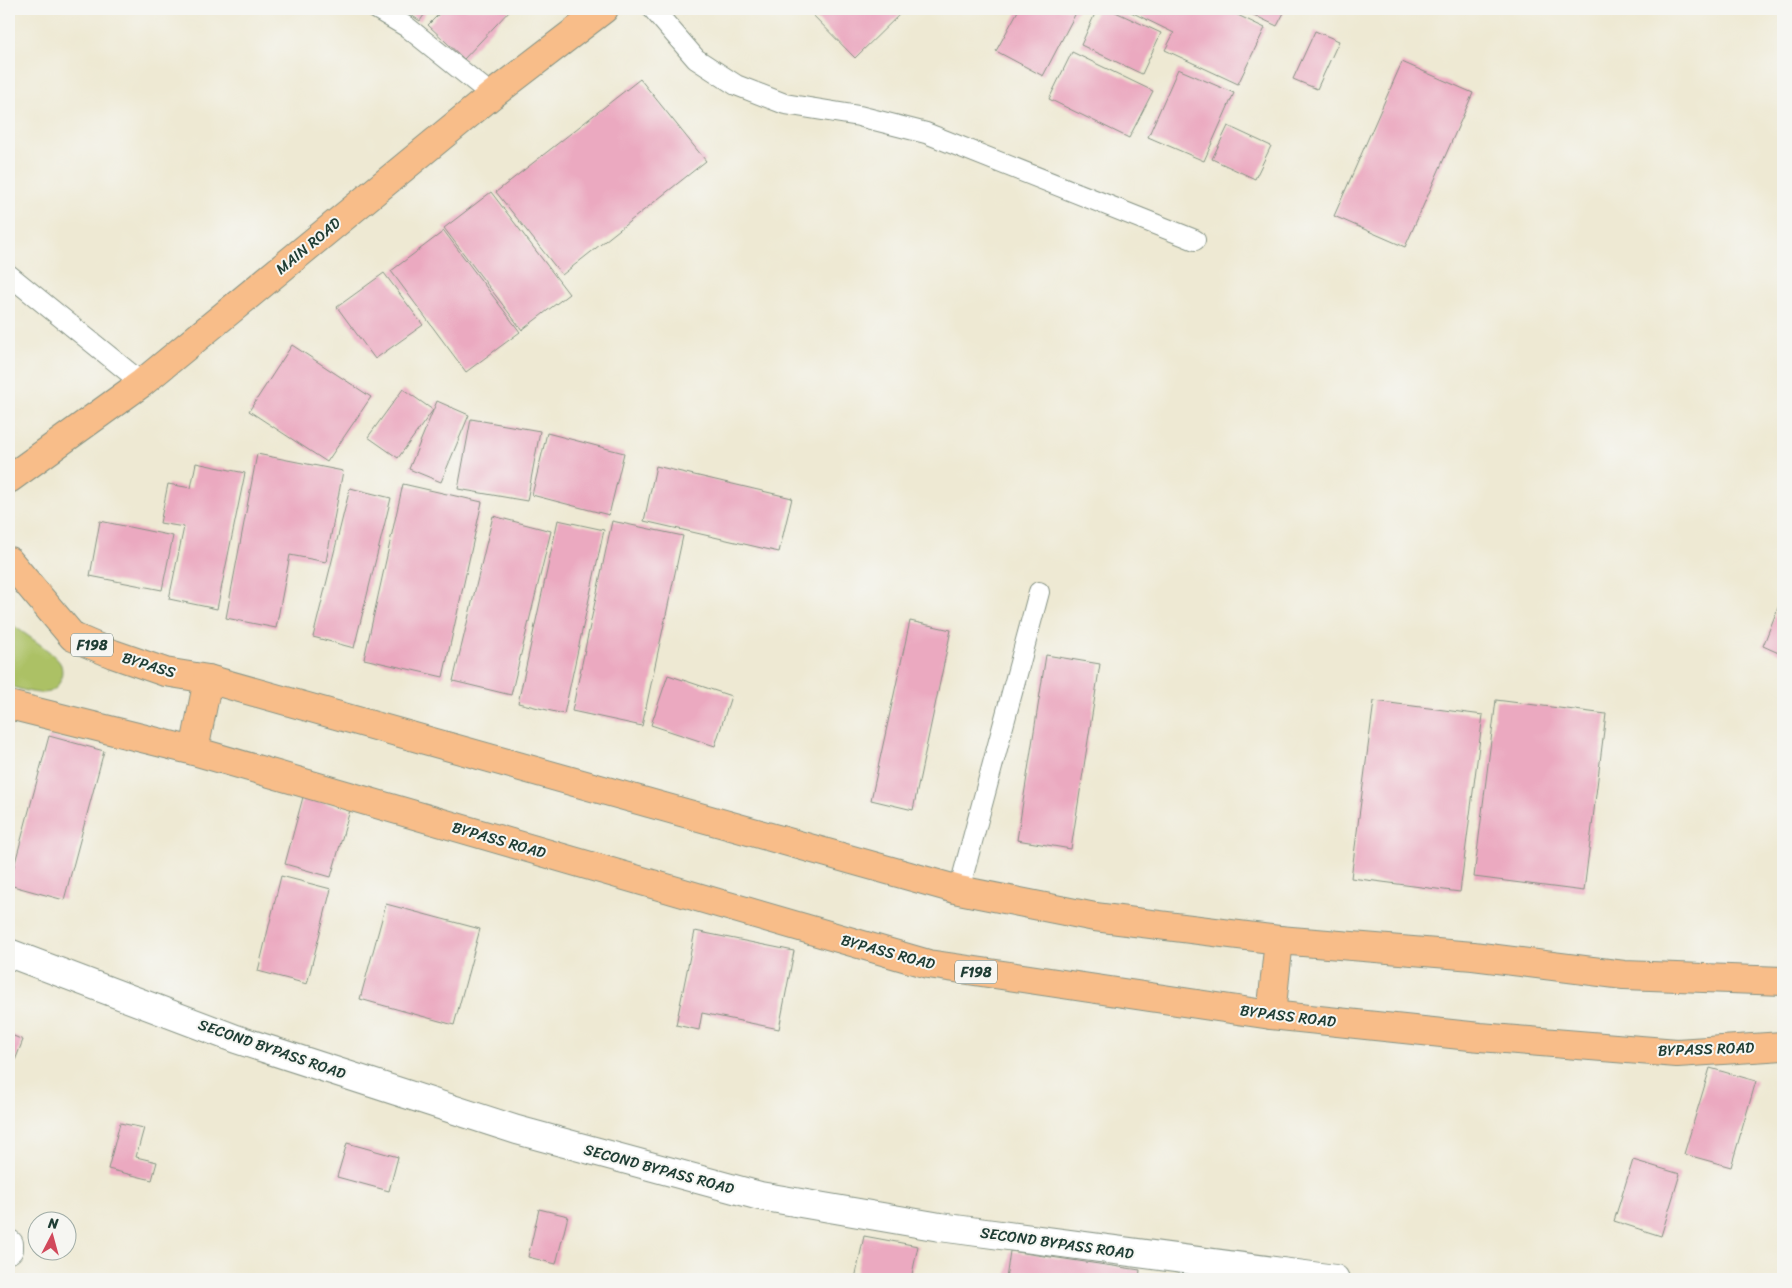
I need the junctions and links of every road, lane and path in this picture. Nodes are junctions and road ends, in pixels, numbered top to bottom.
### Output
1 (376, 9) edge
2 (604, 9) edge
3 (654, 9) edge
4 (492, 95) junction
5 (1195, 240) dead end
6 (9, 275) edge
7 (142, 384) junction
8 (9, 479) edge
9 (9, 560) edge
10 (1039, 592) dead end
11 (208, 679) junction
12 (9, 705) edge
13 (194, 752) junction
14 (959, 890) junction
15 (1279, 940) junction
16 (9, 953) edge
17 (1783, 981) edge
18 (1271, 1015) junction
19 (1783, 1046) edge
20 (9, 1244) edge
21 (9, 1249) edge
22 (1335, 1279) edge

1 - 4 lane
2 - 4 main road, MAIN ROAD
3 - 5 lane
4 - 7 main road, MAIN ROAD
6 - 7 lane
7 - 8 main road, MAIN ROAD
9 - 11 main road, BYPASS / F198
10 - 14 lane
11 - 13 main road
11 - 14 main road, F198
12 - 13 main road, F198
13 - 18 main road, BYPASS ROAD / F198
14 - 15 main road, F198
15 - 17 main road, F198
15 - 18 main road
16 - 22 street, SECOND BYPASS ROAD
18 - 19 main road, BYPASS ROAD / F198
20 - 21 street

